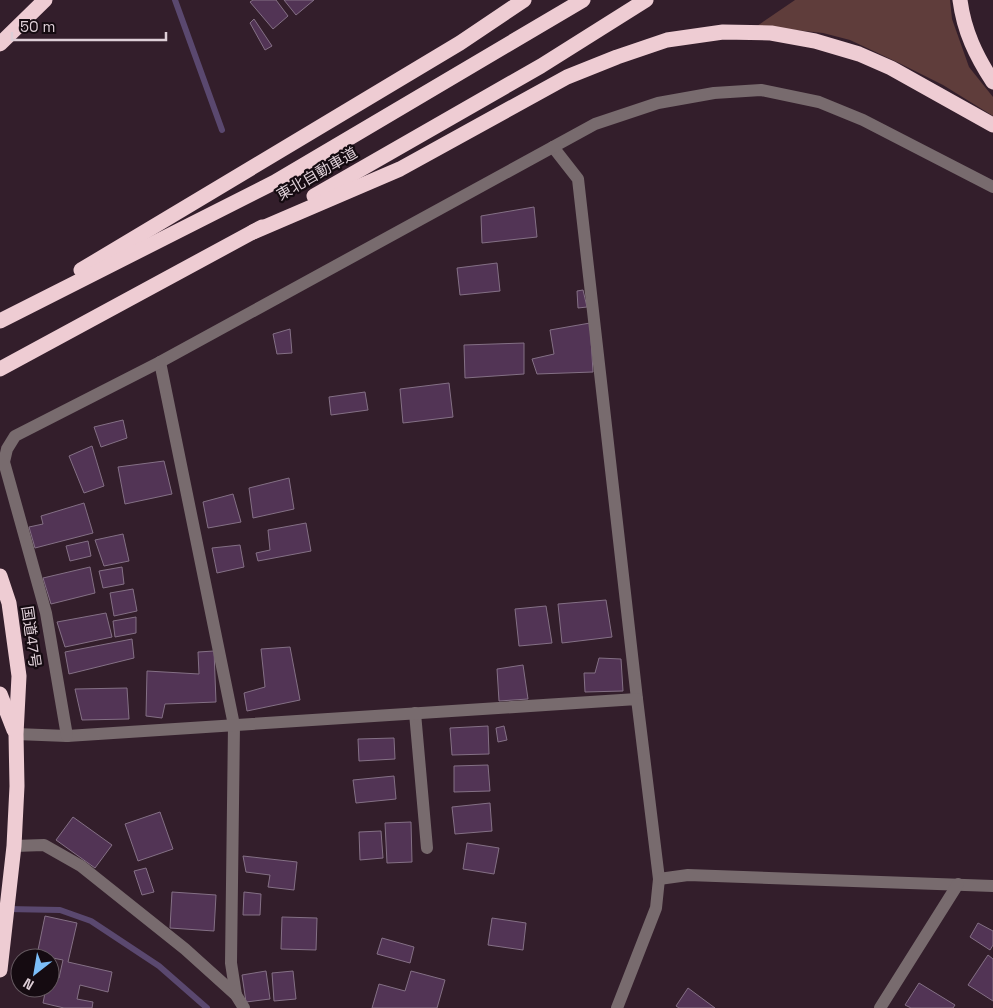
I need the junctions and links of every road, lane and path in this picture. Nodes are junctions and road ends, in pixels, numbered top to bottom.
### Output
1 (45, 0) edge
2 (524, 0) edge
3 (584, 0) edge
4 (646, 0) edge
5 (960, 0) edge
6 (0, 44) edge
7 (993, 82) edge
8 (993, 125) edge
9 (553, 147) junction
10 (993, 187) edge
11 (253, 232) junction
12 (0, 320) edge
13 (160, 362) junction
14 (0, 369) edge
15 (0, 576) edge
16 (0, 694) edge
17 (636, 699) junction
18 (415, 713) junction
19 (234, 725) junction
20 (16, 734) junction
21 (67, 736) junction
22 (14, 846) junction
23 (427, 848) dead end
24 (660, 879) junction
25 (958, 884) junction
26 (993, 886) edge
27 (0, 970) edge
28 (236, 995) junction
29 (244, 1008) edge
30 (617, 1008) edge
31 (880, 1008) edge

1 - 6 highway
2 - 12 highway
3 - 12 highway, 東北自動車道
4 - 11 highway, 東北自動車道
5 - 7 highway
8 - 11 highway
9 - 10 street
9 - 13 street
9 - 17 street
11 - 14 highway, 東北自動車道
13 - 19 street
13 - 21 street
15 - 20 highway, 国道47号
16 - 20 highway, 国道47号
17 - 18 street
17 - 24 street
18 - 19 street
18 - 23 street
19 - 21 street
19 - 28 street
20 - 21 street
20 - 22 highway, 国道47号
22 - 27 highway, 国道47号
22 - 28 street
24 - 25 street
24 - 30 street
25 - 26 street
25 - 31 street
28 - 29 street

